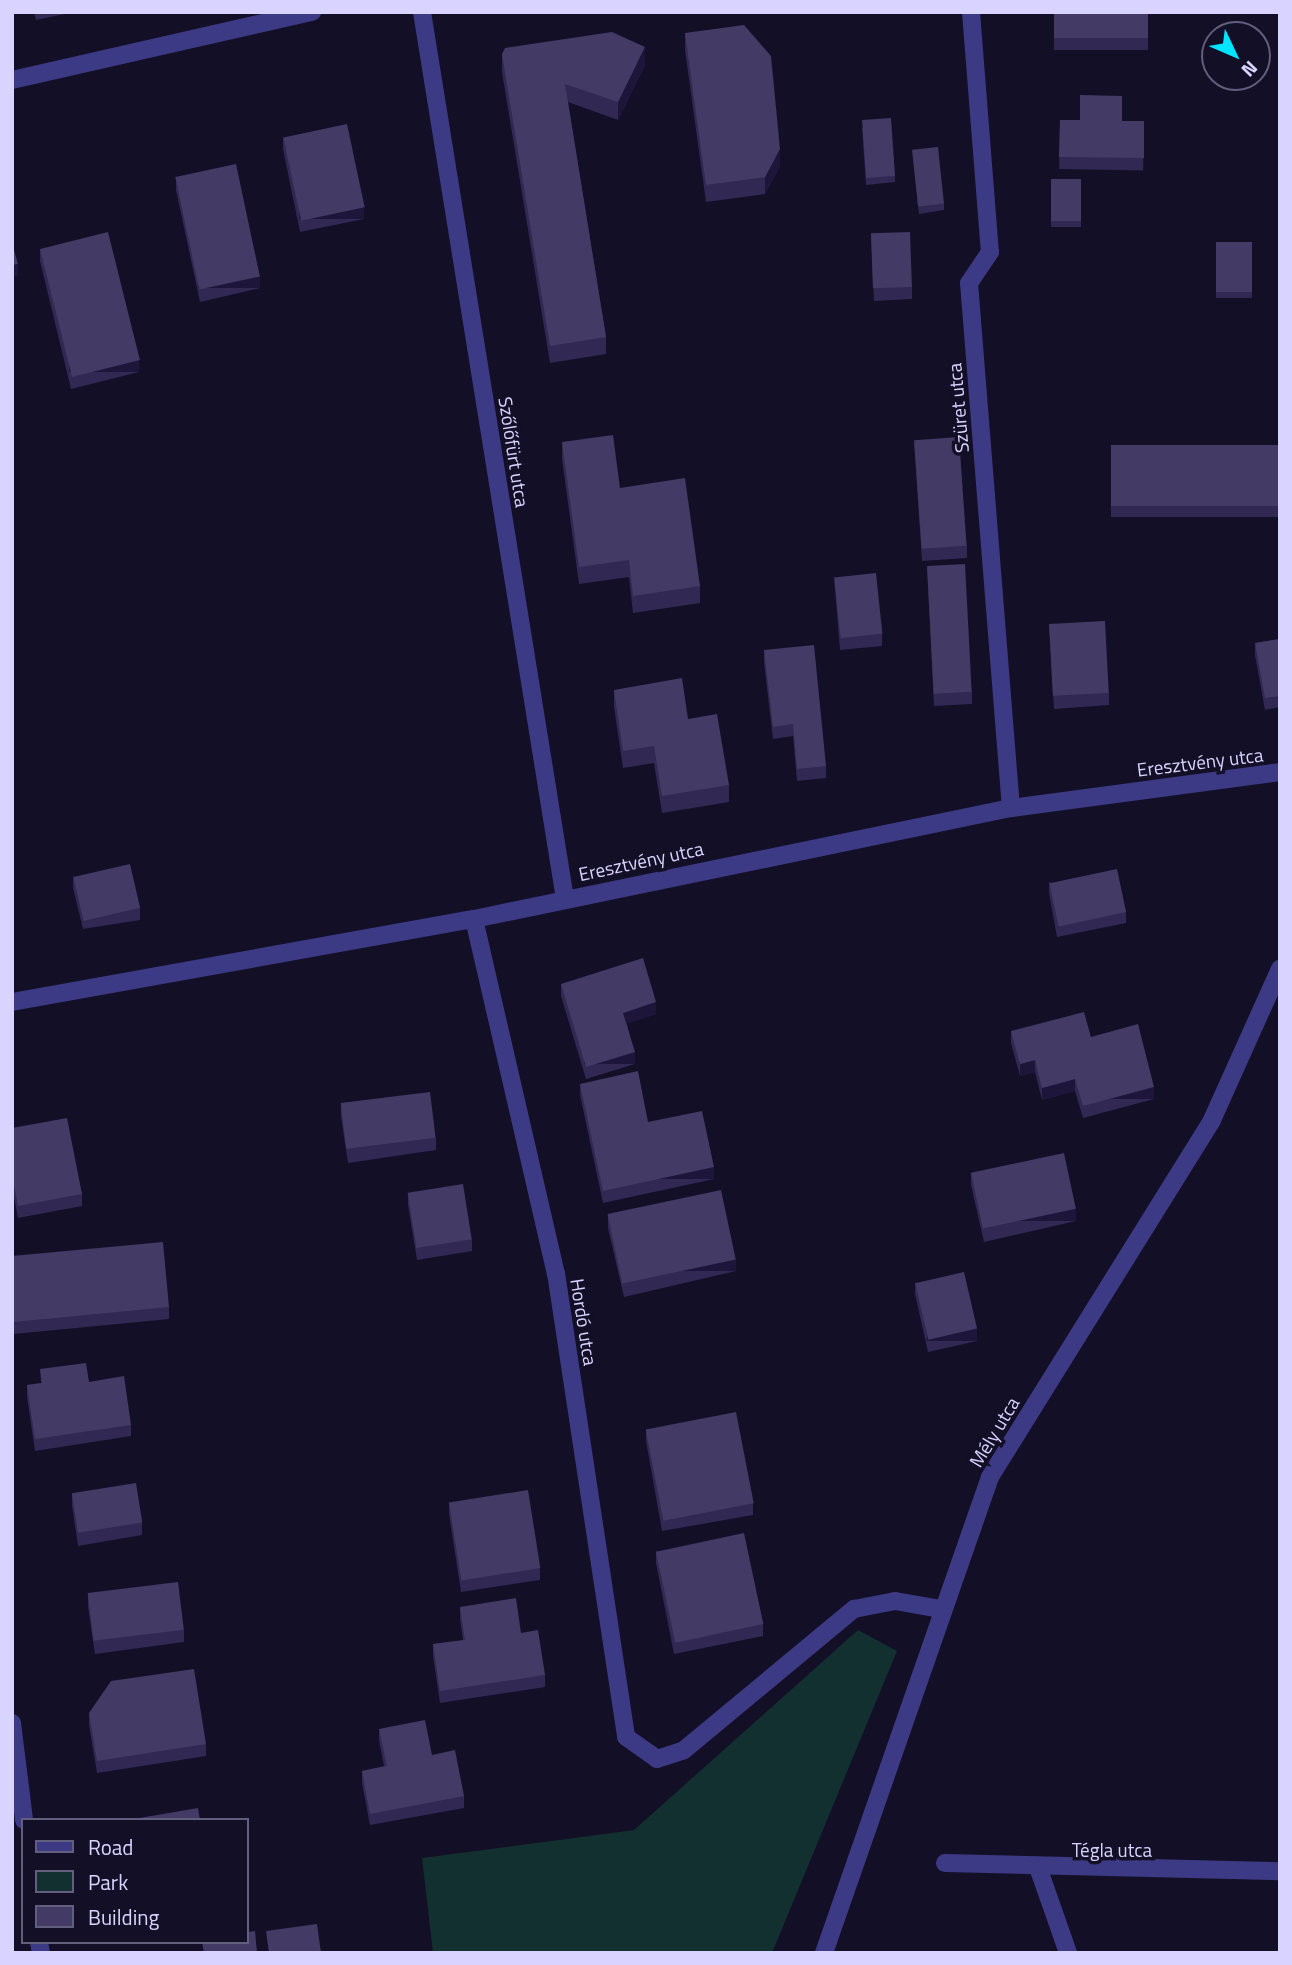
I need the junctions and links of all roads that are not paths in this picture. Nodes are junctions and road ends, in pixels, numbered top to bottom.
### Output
1 (312, 12) edge
2 (422, 12) edge
3 (971, 12) edge
4 (12, 80) edge
5 (1280, 772) edge
6 (1011, 808) junction
7 (565, 899) junction
8 (474, 919) junction
9 (1280, 969) edge
10 (12, 1002) edge
11 (941, 1609) junction
12 (12, 1723) edge
13 (24, 1818) edge
14 (945, 1863) dead end
15 (1039, 1870) junction
16 (1280, 1871) edge
17 (824, 1953) edge
18 (1068, 1953) edge

1 - 4 street
2 - 7 street, Szőlőfürt utca
3 - 6 street, Szüret utca
5 - 6 street, Eresztvény utca
6 - 7 street, Eresztvény utca
7 - 8 street, Eresztvény utca
8 - 10 street, Eresztvény utca
8 - 11 street, Hordó utca
9 - 11 street, Mély utca
11 - 17 street, Mély utca
12 - 13 street
14 - 15 street, Tégla utca
15 - 16 street, Tégla utca
15 - 18 street

